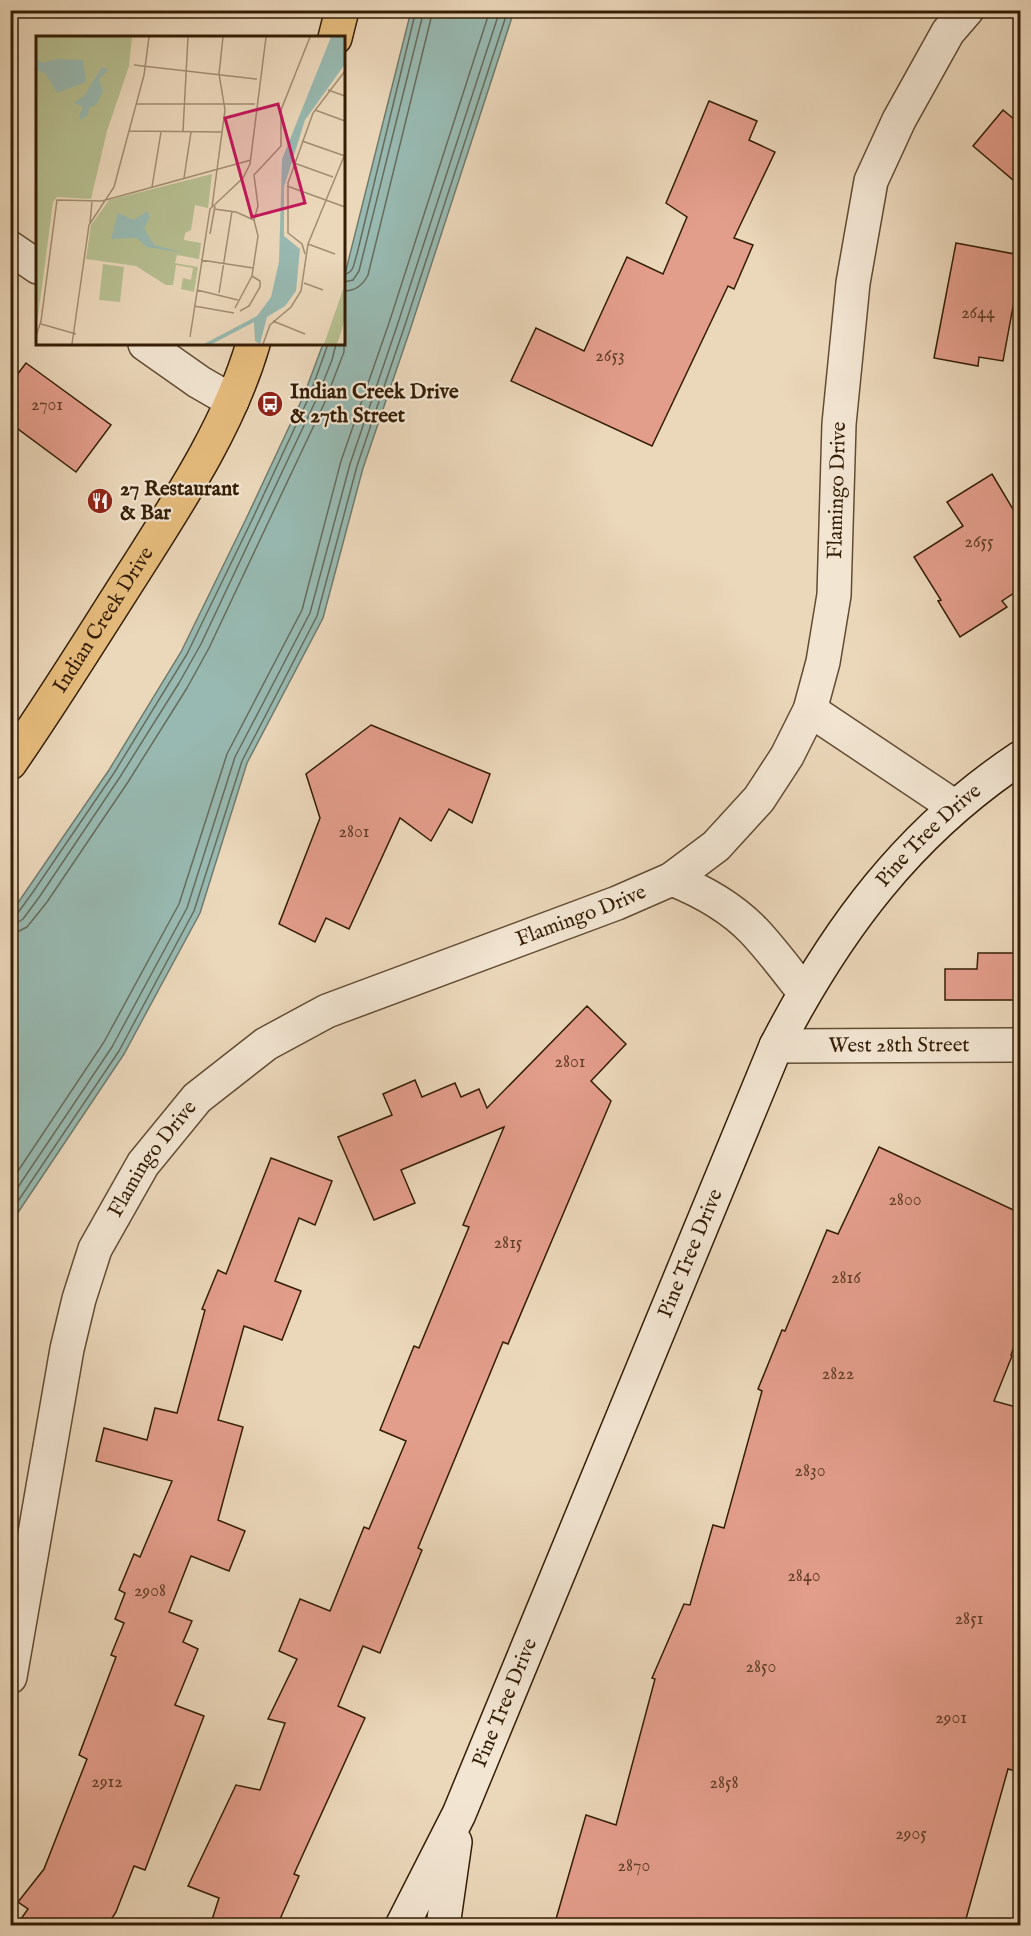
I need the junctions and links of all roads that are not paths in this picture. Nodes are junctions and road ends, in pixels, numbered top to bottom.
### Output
1 (342, 10) edge
2 (967, 10) edge
3 (336, 36) edge
4 (10, 248) edge
5 (36, 266) edge
6 (146, 345) edge
7 (253, 345) edge
8 (232, 401) junction
9 (810, 710) junction
10 (1020, 758) edge
11 (10, 763) edge
12 (955, 807) junction
13 (672, 879) junction
14 (804, 992) junction
15 (1020, 1044) edge
16 (776, 1046) junction
17 (10, 1677) edge
18 (459, 1814) junction
19 (402, 1926) edge
20 (443, 1926) edge

1 - 3 main road
2 - 9 street, Flamingo Drive
4 - 5 street
6 - 8 street
7 - 8 main road, Indian Creek Drive
8 - 11 main road, Indian Creek Drive
9 - 12 street
9 - 13 street, Flamingo Drive
10 - 12 street, Pine Tree Drive
12 - 14 street, Pine Tree Drive
13 - 14 street
13 - 17 street, Flamingo Drive
14 - 16 street, Pine Tree Drive
15 - 16 street, West 28th Street
16 - 18 street, Pine Tree Drive
18 - 19 street, Pine Tree Drive
18 - 20 street, Pine Tree Drive

